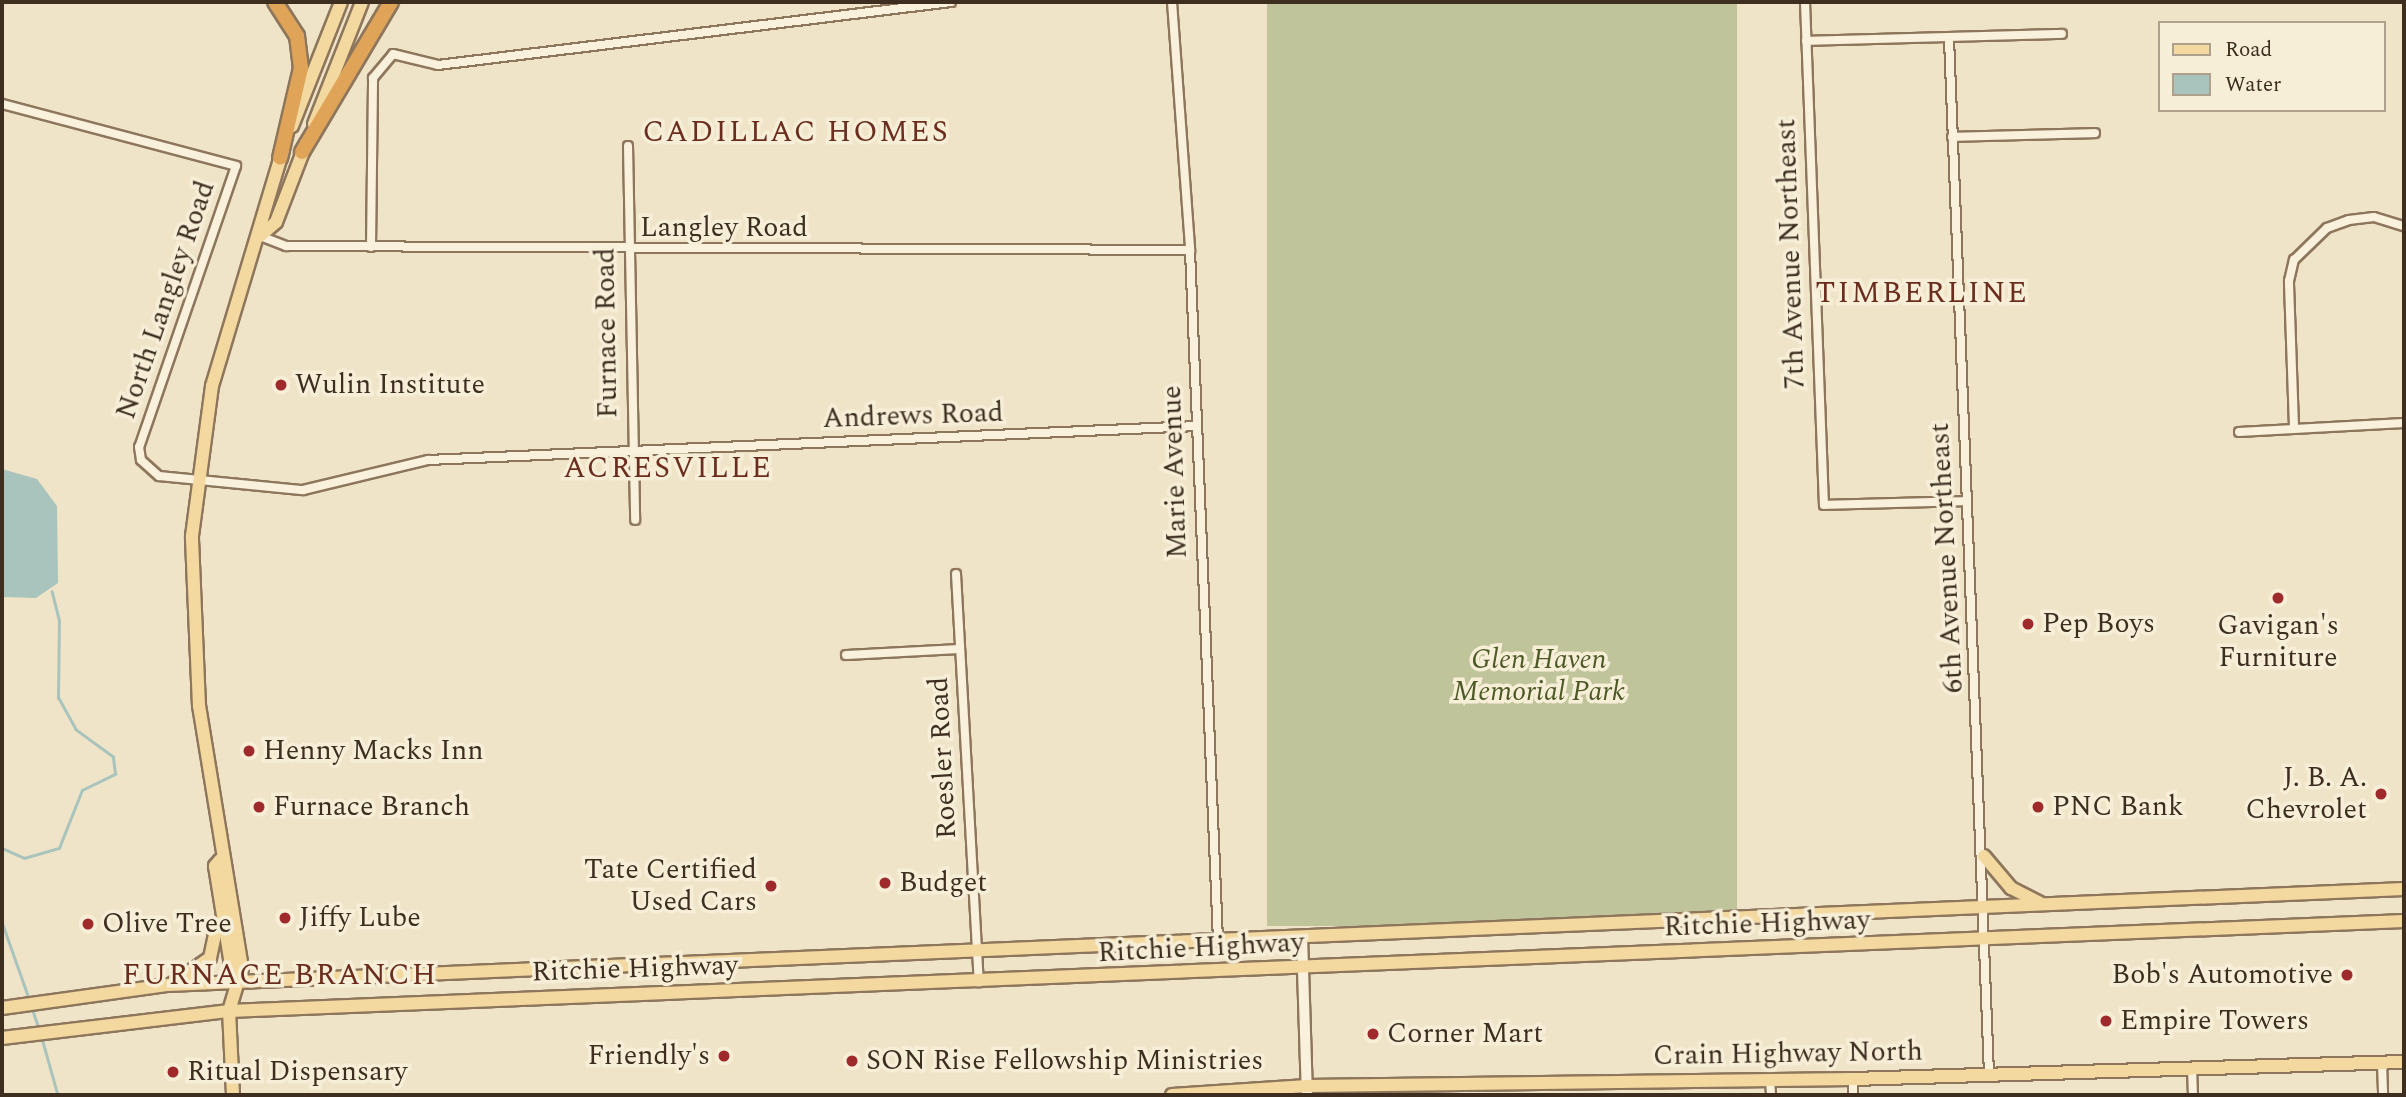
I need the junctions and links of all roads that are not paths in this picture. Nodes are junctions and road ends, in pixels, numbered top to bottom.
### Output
1 (275, 2) edge
2 (341, 2) edge
3 (362, 2) edge
4 (391, 2) edge
5 (951, 2) edge
6 (1172, 2) edge
7 (1805, 2) edge
8 (2062, 34) dead end
9 (1949, 38) junction
10 (1806, 41) junction
11 (2, 104) edge
12 (2095, 133) dead end
13 (1952, 137) junction
14 (628, 146) dead end
15 (302, 152) junction
16 (280, 158) junction
17 (2404, 226) edge
18 (260, 236) junction
19 (371, 247) junction
20 (628, 250) junction
21 (1190, 250) junction
22 (2404, 423) edge
23 (1196, 426) junction
24 (2294, 427) junction
25 (2239, 432) dead end
26 (633, 450) junction
27 (197, 482) junction
28 (1966, 501) junction
29 (635, 520) dead end
30 (956, 574) dead end
31 (960, 649) junction
32 (846, 655) dead end
33 (1984, 856) junction
34 (220, 860) junction
35 (218, 889) junction
36 (2404, 889) edge
37 (2043, 905) junction
38 (1986, 907) junction
39 (2404, 920) edge
40 (1302, 937) junction
41 (1987, 940) junction
42 (1218, 941) junction
43 (977, 951) junction
44 (1303, 968) junction
45 (979, 982) junction
46 (234, 983) junction
47 (168, 985) junction
48 (2, 1008) edge
49 (229, 1011) junction
50 (2, 1038) edge
51 (2404, 1062) edge
52 (2382, 1063) junction
53 (2192, 1067) junction
54 (1989, 1075) junction
55 (1770, 1080) junction
56 (1853, 1080) junction
57 (1307, 1090) edge
58 (233, 1095) edge
59 (1172, 1095) edge
60 (1771, 1095) edge
61 (1853, 1095) edge
62 (2193, 1095) edge
63 (2383, 1095) edge

1 - 16 highway
2 - 16 main road
3 - 15 main road
4 - 15 highway
5 - 19 street
6 - 21 street, Marie Avenue
7 - 10 street, 7th Avenue Northeast
8 - 9 street
9 - 10 street
9 - 13 street, 6th Avenue Northeast
10 - 28 street, 7th Avenue Northeast
11 - 27 street, North Langley Road
12 - 13 street
13 - 28 street, 6th Avenue Northeast
14 - 20 street, Furnace Road
15 - 18 main road
16 - 18 main road
17 - 24 street
18 - 19 street, Langley Road
18 - 27 main road
19 - 20 street, Langley Road
20 - 21 street, Langley Road
20 - 26 street, Furnace Road
21 - 23 street, Marie Avenue
22 - 24 street
23 - 26 street, Andrews Road
23 - 42 street, Marie Avenue
24 - 25 street
26 - 27 street, Andrews Road
26 - 29 street, Furnace Road
27 - 34 main road
28 - 33 street, 6th Avenue Northeast
30 - 31 street, Roesler Road
31 - 32 street
31 - 43 street, Roesler Road
33 - 37 main road
33 - 38 street, 6th Avenue Northeast
34 - 35 main road
34 - 46 main road
35 - 46 main road
35 - 47 main road
36 - 37 main road, Ritchie Highway
37 - 38 main road, Ritchie Highway
38 - 40 main road, Ritchie Highway
38 - 41 street, 6th Avenue Northeast
39 - 41 main road, Ritchie Highway
40 - 42 main road, Ritchie Highway
40 - 44 street
41 - 44 main road, Ritchie Highway
41 - 54 street, 6th Avenue Northeast
42 - 43 main road, Ritchie Highway
43 - 45 street, Roesler Road
43 - 46 main road, Ritchie Highway
44 - 45 main road, Ritchie Highway
44 - 57 street
45 - 49 main road, Ritchie Highway
46 - 47 main road, Ritchie Highway
46 - 49 main road
47 - 48 main road, Ritchie Highway
49 - 50 main road, Ritchie Highway
49 - 58 main road
51 - 52 main road, Crain Highway North
52 - 53 main road, Crain Highway North
52 - 63 street
53 - 54 main road, Crain Highway North
53 - 62 street
54 - 56 main road, Crain Highway North
55 - 56 main road, Crain Highway North
55 - 57 main road, Crain Highway North
55 - 60 street
56 - 61 street
57 - 59 main road, Crain Highway North

